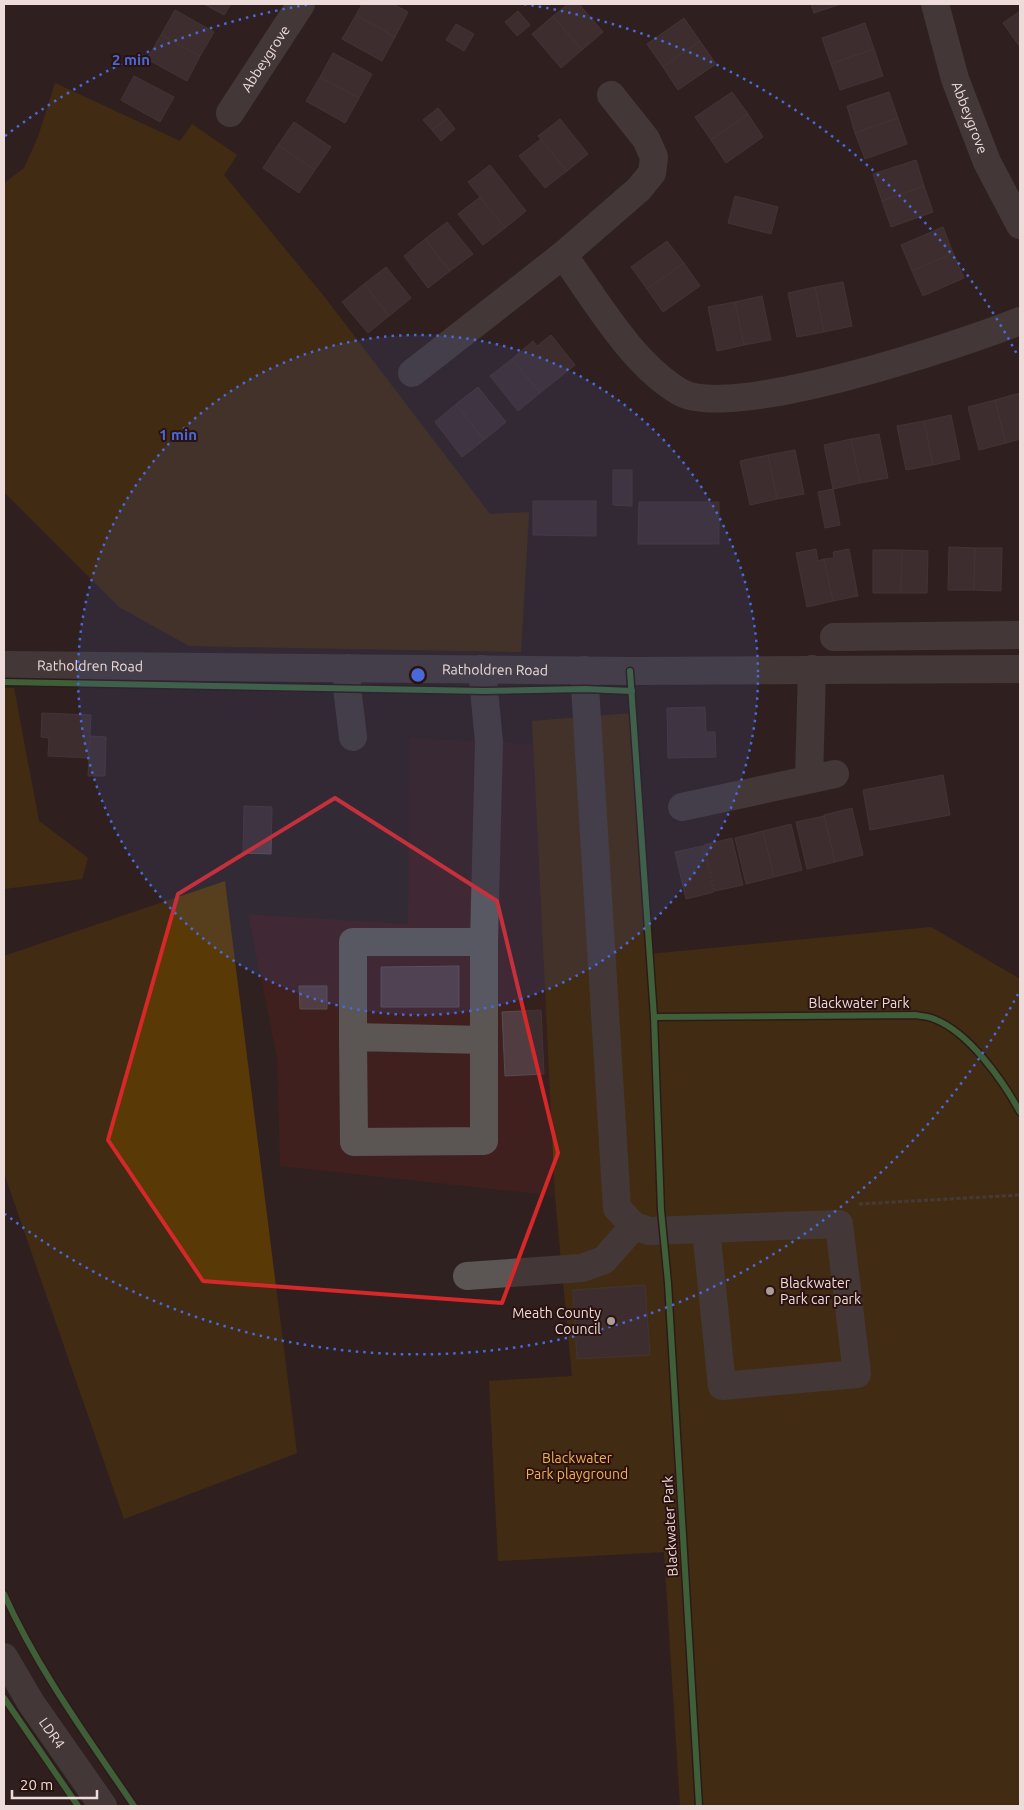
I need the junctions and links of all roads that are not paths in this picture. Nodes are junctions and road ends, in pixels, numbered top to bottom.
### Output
1 (301, 4) edge
2 (935, 4) edge
3 (611, 95) dead end
4 (230, 114) dead end
5 (1020, 225) edge
6 (563, 255) junction
7 (1020, 321) edge
8 (412, 373) dead end
9 (1020, 635) edge
10 (897, 636) junction
11 (834, 637) dead end
12 (4, 665) edge
13 (348, 668) junction
14 (482, 669) junction
15 (812, 669) junction
16 (1020, 669) edge
17 (584, 670) junction
18 (898, 670) junction
19 (353, 737) dead end
20 (682, 808) dead end
21 (484, 942) junction
22 (353, 1037) junction
23 (484, 1040) junction
24 (634, 1226) junction
25 (706, 1229) junction
26 (467, 1276) dead end
27 (4, 1657) edge
28 (103, 1806) edge

1 - 4 street, Abbeygrove
2 - 5 street, Abbeygrove
3 - 6 street
6 - 7 street
6 - 8 street
9 - 10 street
10 - 11 street
10 - 18 street
12 - 13 street, Ratholdren Road
13 - 14 street, Ratholdren Road
13 - 19 street
14 - 17 street, Ratholdren Road
14 - 21 street
15 - 17 street, Ratholdren Road
15 - 18 street, Ratholdren Road
15 - 20 street
16 - 18 street, Ratholdren Road
17 - 24 street
21 - 22 street
21 - 23 street
22 - 23 street
22 - 23 street
24 - 25 street
24 - 26 street
25 - 25 street
27 - 28 street, LDR4

